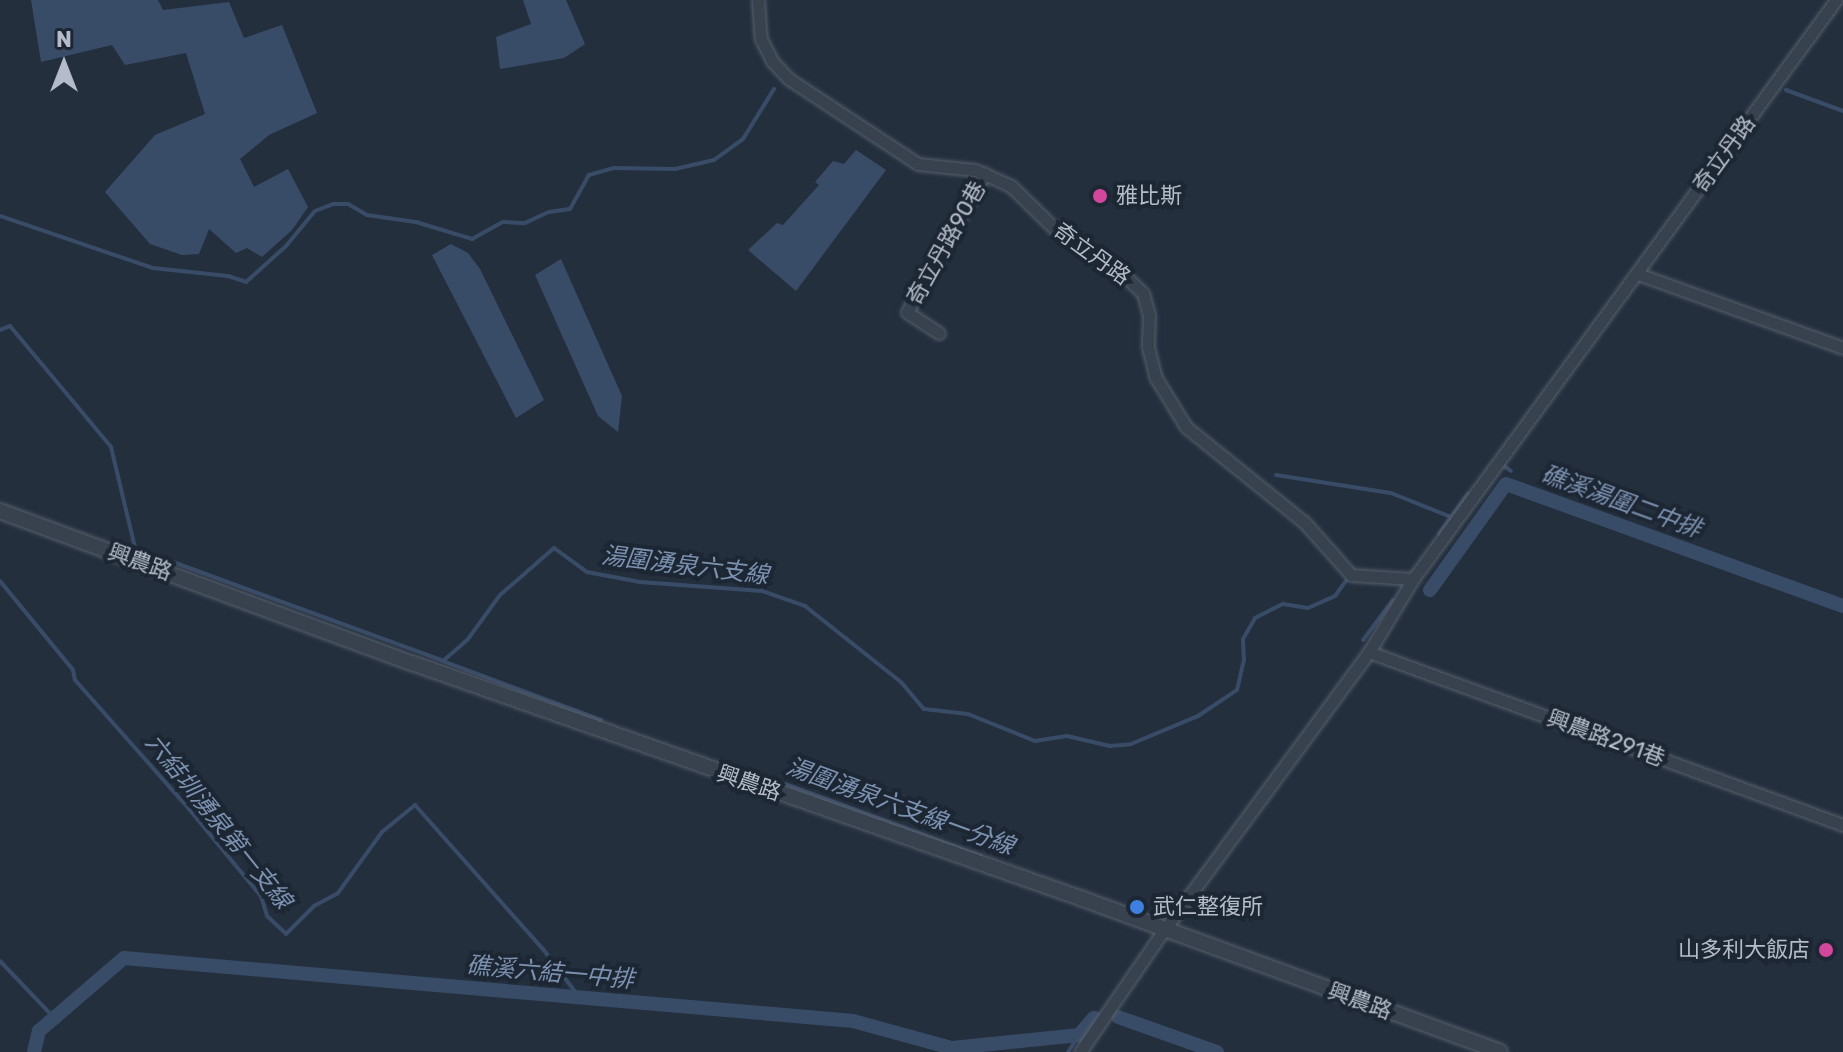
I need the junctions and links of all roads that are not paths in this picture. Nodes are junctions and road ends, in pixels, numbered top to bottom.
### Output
1 (758, 0) edge
2 (1836, 0) edge
3 (985, 173) junction
4 (1638, 274) junction
5 (939, 333) dead end
6 (1843, 348) edge
7 (0, 511) edge
8 (1413, 579) junction
9 (1369, 652) junction
10 (1843, 825) edge
11 (1164, 930) junction
12 (1080, 1052) edge
13 (1500, 1052) edge

1 - 3 street, 奇立丹路
2 - 4 street, 奇立丹路
3 - 5 street, 奇立丹路90巷
3 - 8 street, 奇立丹路
4 - 6 street
4 - 8 street, 奇立丹路
7 - 11 street, 興農路
8 - 9 street, 奇立丹路
9 - 10 street, 興農路291巷
9 - 11 street, 奇立丹路
11 - 12 street, 奇立丹路
11 - 13 street, 興農路

